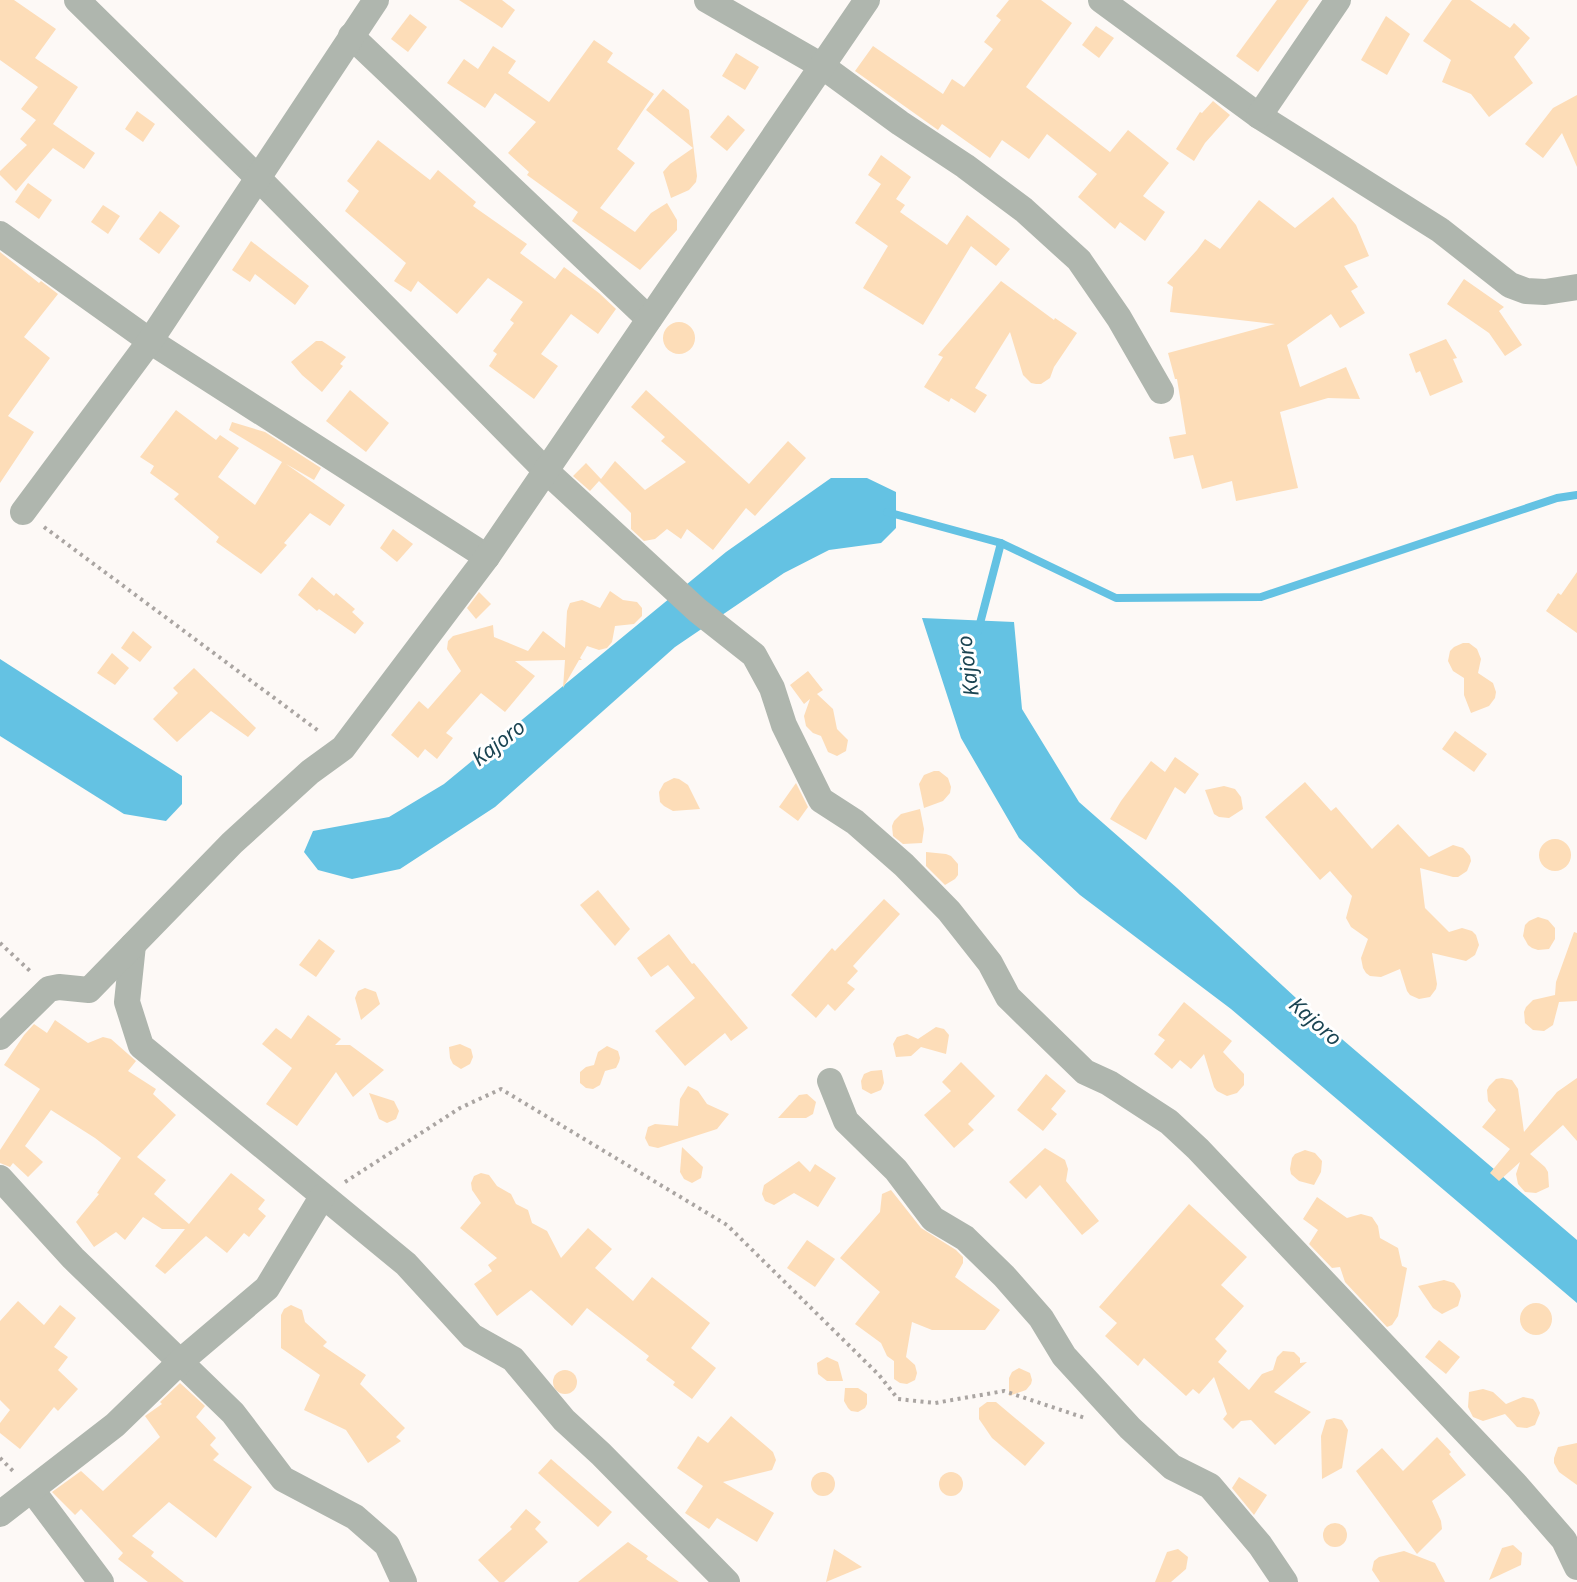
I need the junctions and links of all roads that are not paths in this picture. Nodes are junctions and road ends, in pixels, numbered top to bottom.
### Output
1 (77, 0) edge
2 (376, 0) edge
3 (707, 0) edge
4 (867, 0) edge
5 (1101, 0) edge
6 (1338, 0) edge
7 (351, 36) junction
8 (822, 66) junction
9 (1259, 116) junction
10 (258, 178) junction
11 (0, 234) edge
12 (1577, 287) edge
13 (649, 319) junction
14 (150, 341) junction
15 (1161, 391) dead end
16 (545, 470) junction
17 (23, 512) road end
18 (487, 557) junction
19 (133, 945) junction
20 (0, 1037) edge
21 (830, 1081) dead end
22 (0, 1178) edge
23 (322, 1197) junction
24 (181, 1362) junction
25 (32, 1490) junction
26 (0, 1514) edge
27 (1577, 1567) edge
28 (101, 1582) edge
29 (404, 1582) edge
30 (728, 1582) edge
31 (1285, 1582) edge

1 - 10 street
2 - 7 street
3 - 8 street
4 - 8 street
5 - 9 street
6 - 9 street
7 - 10 street
7 - 13 street
8 - 13 street
8 - 15 street
9 - 12 street
10 - 14 street
10 - 16 street
11 - 14 street
13 - 16 street
14 - 17 street
14 - 18 street
16 - 18 street
16 - 27 street
18 - 19 street
19 - 20 street
19 - 23 street
21 - 31 street
22 - 24 street
23 - 24 street
23 - 30 street
24 - 25 street
24 - 29 street
25 - 26 street
25 - 28 street

